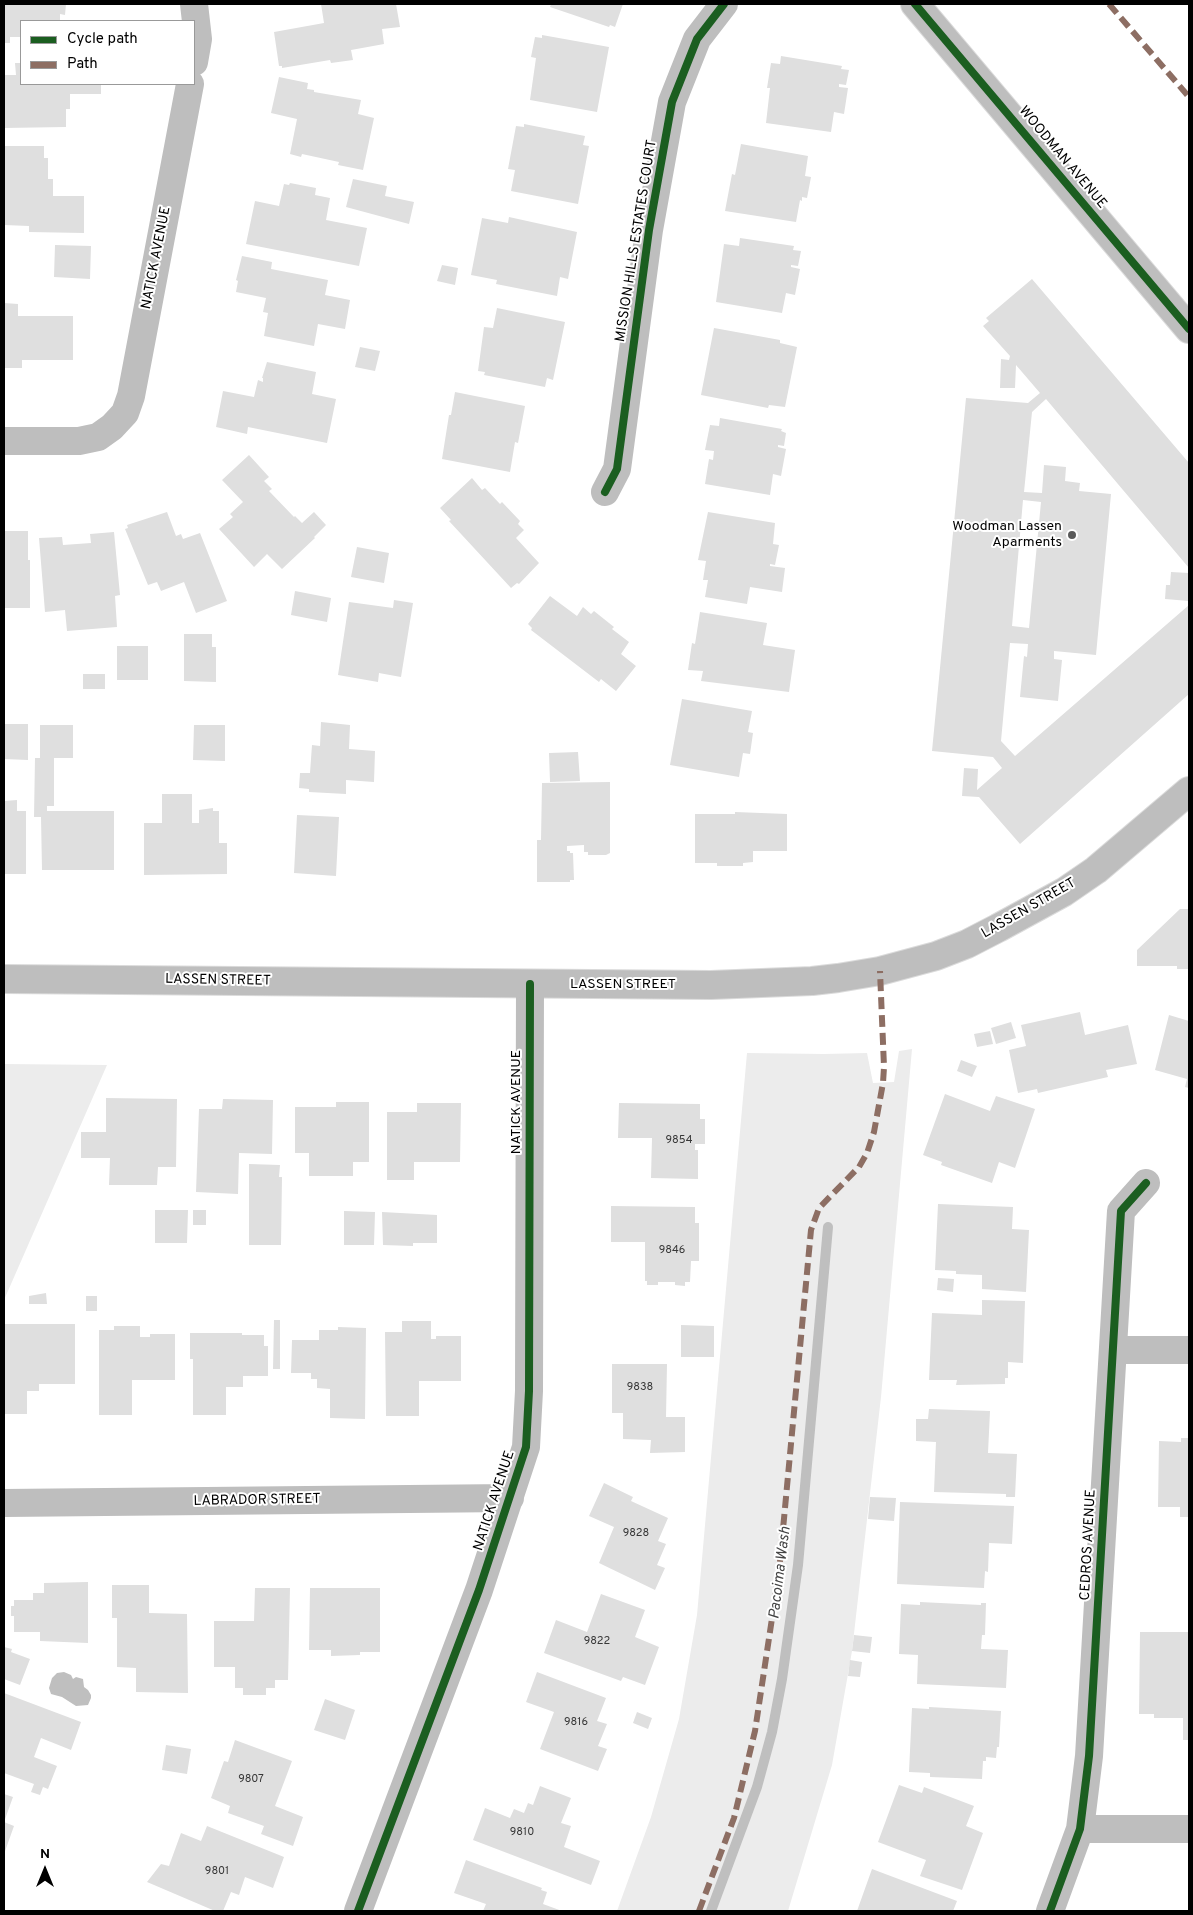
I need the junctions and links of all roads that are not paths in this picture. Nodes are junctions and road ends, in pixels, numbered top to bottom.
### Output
1 (194, 4) edge
2 (724, 4) edge
3 (915, 4) edge
4 (195, 56) edge
5 (190, 85) edge
6 (1189, 329) edge
7 (4, 441) edge
8 (605, 492) dead end
9 (1189, 791) edge
10 (4, 979) edge
11 (530, 984) junction
12 (1146, 1183) dead end
13 (1113, 1350) junction
14 (1189, 1350) edge
15 (510, 1498) junction
16 (4, 1503) edge
17 (1080, 1829) junction
18 (1189, 1829) edge
19 (358, 1911) edge
20 (1050, 1911) edge

1 - 4 street
2 - 8 street, MISSION HILLS ESTATES COURT
3 - 6 street, WOODMAN AVENUE
5 - 7 street, NATICK AVENUE
9 - 11 street, LASSEN STREET
10 - 11 street, LASSEN STREET
11 - 15 street, NATICK AVENUE
12 - 13 street, CEDROS AVENUE
13 - 14 street
13 - 17 street, CEDROS AVENUE
15 - 16 street, LABRADOR STREET
15 - 19 street, NATICK AVENUE
17 - 18 street
17 - 20 street, CEDROS AVENUE

